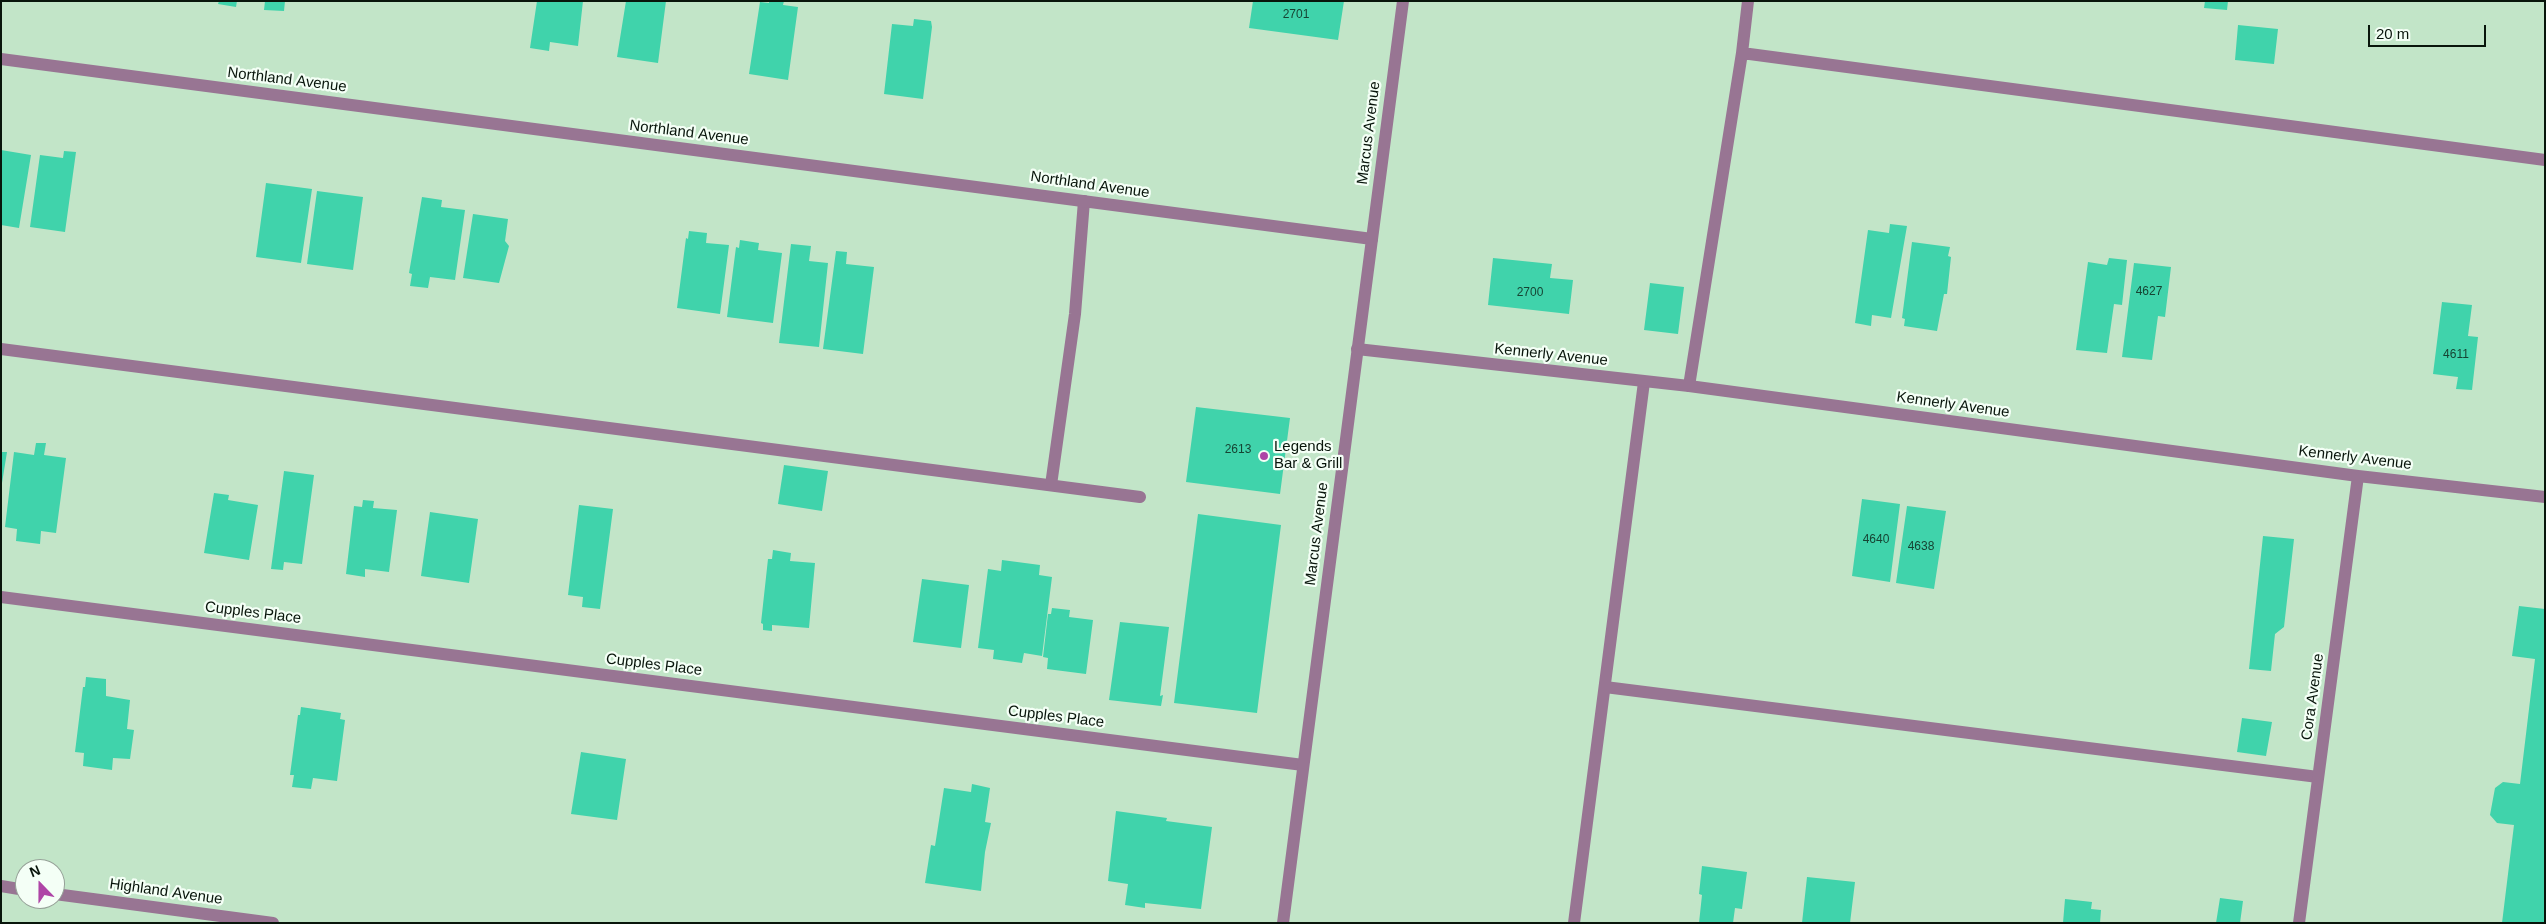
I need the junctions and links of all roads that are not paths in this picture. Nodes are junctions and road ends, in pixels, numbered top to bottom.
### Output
1 (1403, 1) edge
2 (1748, 1) edge
3 (1742, 53) junction
4 (1, 59) edge
5 (2545, 160) edge
6 (1084, 201) junction
7 (1372, 239) junction
8 (1, 349) edge
9 (1357, 349) junction
10 (1644, 382) junction
11 (1689, 386) junction
12 (2358, 476) junction
13 (1051, 485) junction
14 (1140, 497) dead end
15 (2545, 497) edge
16 (1, 597) edge
17 (1604, 687) junction
18 (1303, 765) junction
19 (2318, 777) junction
20 (1, 886) edge
21 (15, 888) edge
22 (65, 895) edge
23 (273, 923) edge
24 (1283, 923) edge
25 (1574, 923) edge
26 (2299, 923) edge

1 - 7 street, Marcus Avenue
2 - 3 street
3 - 5 street
3 - 11 street
4 - 6 street, Northland Avenue
6 - 7 street, Northland Avenue
6 - 13 street
7 - 9 street, Marcus Avenue
8 - 13 street
9 - 10 street, Kennerly Avenue
9 - 18 street, Marcus Avenue
10 - 11 street, Kennerly Avenue
10 - 17 street
11 - 12 street, Kennerly Avenue
12 - 15 street, Kennerly Avenue
12 - 19 street, Cora Avenue
13 - 14 street
16 - 18 street, Cupples Place
17 - 19 street
17 - 25 street
18 - 24 street, Marcus Avenue
19 - 26 street, Cora Avenue
20 - 21 street
22 - 23 street, Highland Avenue

